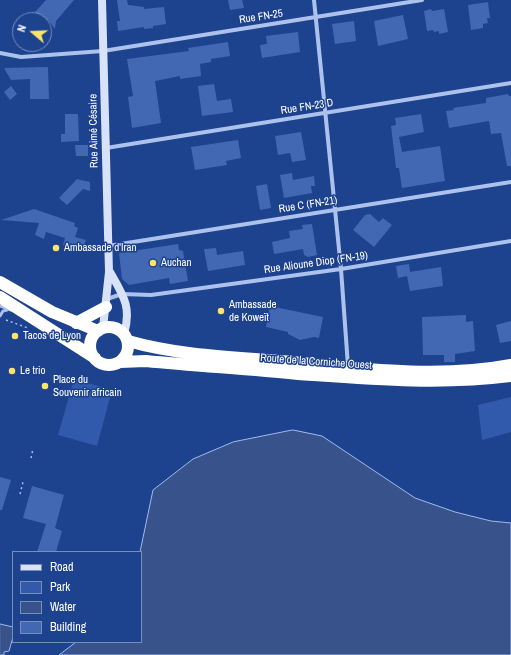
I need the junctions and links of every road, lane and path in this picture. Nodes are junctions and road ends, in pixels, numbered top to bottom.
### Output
1 (102, 0) edge
2 (314, 0) edge
3 (422, 0) edge
4 (315, 18) junction
5 (103, 51) junction
6 (0, 53) edge
7 (511, 83) edge
8 (325, 114) junction
9 (105, 148) junction
10 (511, 182) edge
11 (336, 210) junction
12 (511, 241) edge
13 (108, 246) junction
14 (341, 269) junction
15 (110, 272) junction
16 (0, 282) edge
17 (122, 294) junction
18 (0, 297) edge
19 (106, 303) junction
20 (0, 306) edge
21 (8, 310) junction
22 (21, 311) junction
23 (0, 316) edge
24 (76, 323) junction
25 (101, 329) junction
26 (126, 338) junction
27 (95, 358) junction
28 (120, 362) junction
29 (511, 365) edge
30 (348, 367) junction
31 (511, 376) edge
32 (33, 449) dead end
33 (31, 458) dead end
34 (23, 482) dead end
35 (20, 494) dead end

1 - 5 street, Rue Aimé Césaire
2 - 4 street
3 - 4 street, Rue FN-25
4 - 5 street, Rue FN-25
4 - 8 street
5 - 6 street, Rue FN-25
5 - 9 street, Rue Aimé Césaire
7 - 8 street, Rue FN-23 D
8 - 9 street, Rue FN-23 D
8 - 11 street
9 - 13 street, Rue Aimé Césaire
10 - 11 street, Rue C (FN-21)
11 - 13 street, Rue C (FN-21)
11 - 14 street
12 - 14 street, Rue Alioune Diop (FN-19)
13 - 15 street, Rue Aimé Césaire
14 - 17 street, Rue Alioune Diop (FN-19)
14 - 30 street
15 - 17 street
15 - 19 street
16 - 24 highway
17 - 19 street
17 - 26 street
18 - 22 highway
19 - 24 highway
19 - 25 street
20 - 21 lane
21 - 22 lane
21 - 23 lane
22 - 27 highway
24 - 25 highway
25 - 26 highway
25 - 27 highway
26 - 28 highway
26 - 30 highway, Route de la Corniche Ouest
27 - 28 highway
28 - 31 highway, Route de la Corniche Ouest
29 - 30 highway, Route de la Corniche Ouest
32 - 33 path
34 - 35 path

